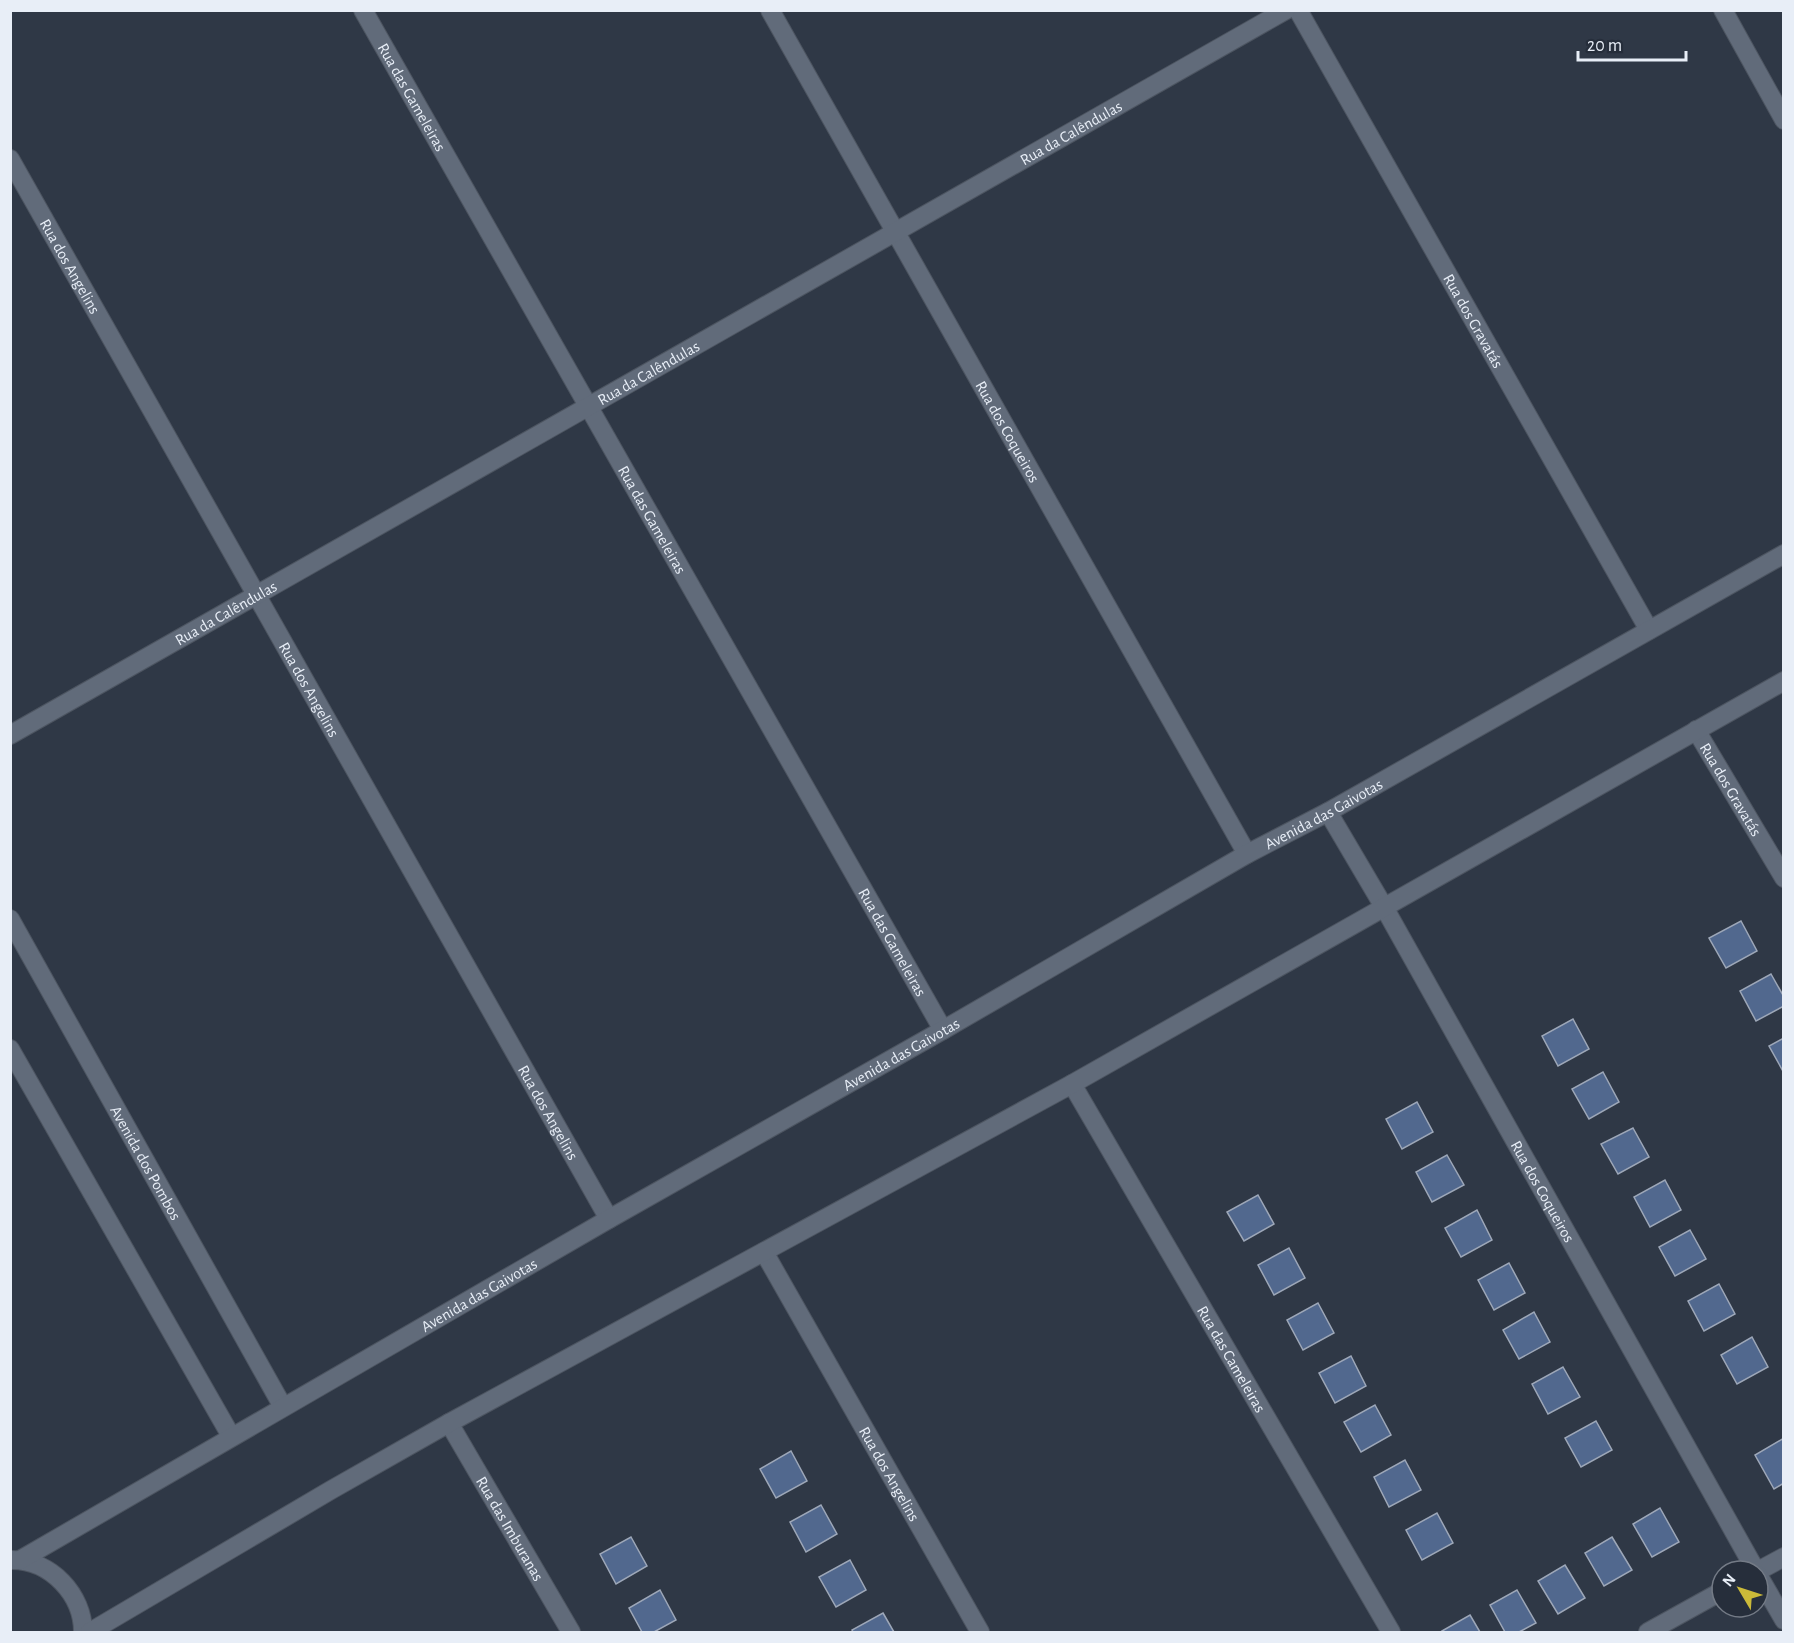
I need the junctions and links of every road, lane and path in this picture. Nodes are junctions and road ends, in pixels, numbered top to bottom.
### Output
1 (363, 10) edge
2 (770, 10) edge
3 (1286, 10) edge
4 (1298, 10) edge
5 (1723, 10) edge
6 (1784, 120) edge
7 (10, 159) edge
8 (896, 232) junction
9 (588, 406) junction
10 (1784, 554) edge
11 (256, 595) junction
12 (1649, 630) junction
13 (1784, 681) edge
14 (1696, 730) junction
15 (10, 735) edge
16 (1328, 812) junction
17 (1247, 854) junction
18 (1784, 879) edge
19 (1384, 908) junction
20 (10, 919) edge
21 (943, 1030) junction
22 (10, 1049) edge
23 (1072, 1084) junction
24 (609, 1219) junction
25 (764, 1252) junction
26 (283, 1407) junction
27 (449, 1424) junction
28 (231, 1436) junction
29 (1784, 1557) edge
30 (1750, 1559) edge
31 (15, 1560) edge
32 (1770, 1565) edge
33 (1770, 1595) edge
34 (1710, 1598) edge
35 (1784, 1620) edge
36 (83, 1632) edge
37 (90, 1632) edge
38 (571, 1632) edge
39 (980, 1632) edge
40 (1391, 1632) edge
41 (1648, 1632) edge

1 - 9 street, Rua das Gameleiras
2 - 8 street, Rua dos Coqueiros
3 - 8 street, Rua da Calêndulas
4 - 12 street, Rua dos Gravatás
5 - 6 street
7 - 11 street, Rua dos Angelins
8 - 9 street, Rua da Calêndulas
8 - 17 street, Rua dos Coqueiros
9 - 11 street, Rua da Calêndulas
9 - 21 street, Rua das Gameleiras
10 - 12 street, Avenida das Gaivotas
11 - 15 street, Rua da Calêndulas
11 - 24 street, Rua dos Angelins
12 - 16 street, Avenida das Gaivotas
13 - 14 street
14 - 18 street, Rua dos Gravatás
14 - 19 street
16 - 17 street, Avenida das Gaivotas
16 - 19 street, Rua dos Coqueiros
17 - 21 street, Avenida das Gaivotas
19 - 23 street
19 - 30 street, Rua dos Coqueiros
20 - 26 street, Avenida dos Pombos
21 - 24 street, Avenida das Gaivotas
22 - 28 street
23 - 25 street
23 - 40 street, Rua das Cameleiras
24 - 26 street, Avenida das Gaivotas
25 - 27 street
25 - 39 street, Rua dos Angelins
26 - 28 street, Avenida das Gaivotas
27 - 37 street
27 - 38 street, Rua das Imburanas
28 - 31 street, Avenida das Gaivotas
29 - 32 street
31 - 36 street
33 - 35 street, Rua dos Coqueiros
34 - 41 street

